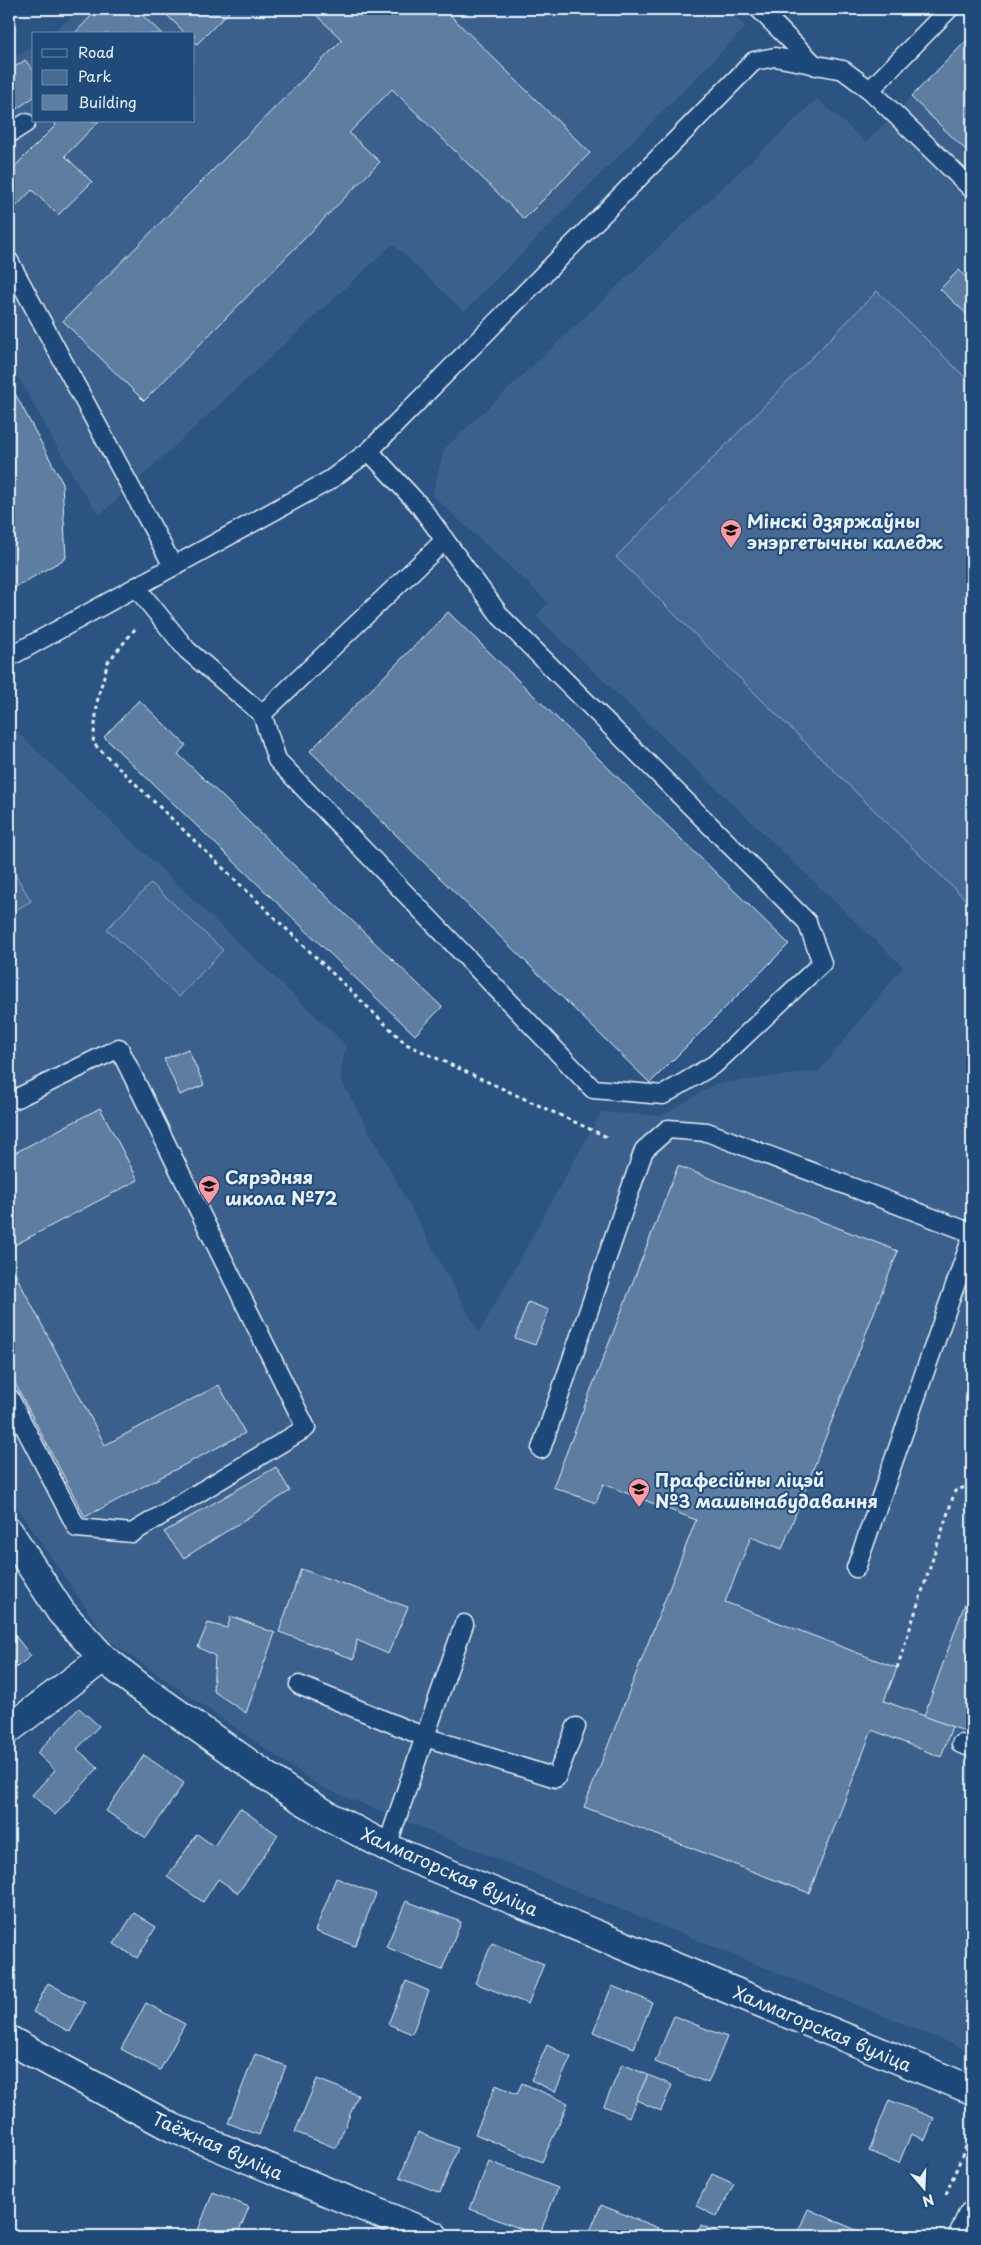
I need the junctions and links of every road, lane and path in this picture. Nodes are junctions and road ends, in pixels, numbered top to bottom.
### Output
1 (760, 9) edge
2 (949, 9) edge
3 (817, 66) junction
4 (870, 90) junction
5 (26, 123) dead end
6 (9, 134) edge
7 (972, 189) edge
8 (9, 261) edge
9 (369, 451) junction
10 (445, 540) junction
11 (173, 566) junction
12 (136, 587) junction
13 (152, 607) junction
14 (9, 657) edge
15 (262, 714) junction
16 (9, 1102) edge
17 (607, 1137) dead end
18 (972, 1233) edge
19 (972, 1237) edge
20 (9, 1397) edge
21 (541, 1449) dead end
22 (972, 1484) edge
23 (9, 1532) edge
24 (856, 1568) dead end
25 (464, 1624) dead end
26 (103, 1658) junction
27 (897, 1668) dead end
28 (299, 1685) dead end
29 (576, 1727) dead end
30 (9, 1729) edge
31 (425, 1737) junction
32 (387, 1846) junction
33 (9, 2040) edge
34 (972, 2090) edge
35 (972, 2132) edge
36 (943, 2201) dead end
37 (972, 2216) edge
38 (434, 2236) edge
39 (963, 2236) edge

1 - 3 lane
2 - 4 lane
3 - 4 lane
3 - 9 lane
4 - 7 lane
5 - 6 lane
8 - 11 lane
9 - 10 lane
9 - 11 lane
10 - 15 lane
10 - 15 lane
11 - 12 lane
12 - 13 lane
12 - 14 lane
13 - 15 lane
13 - 17 path
16 - 20 lane
18 - 21 lane
19 - 24 lane
22 - 27 path
23 - 26 street, Халмагорская вуліца
25 - 31 lane
26 - 30 street
26 - 32 street, Халмагорская вуліца
28 - 31 lane
29 - 31 lane
31 - 32 lane
32 - 34 street, Халмагорская вуліца
33 - 38 street, Таёжная вуліца
35 - 36 path
37 - 39 street

